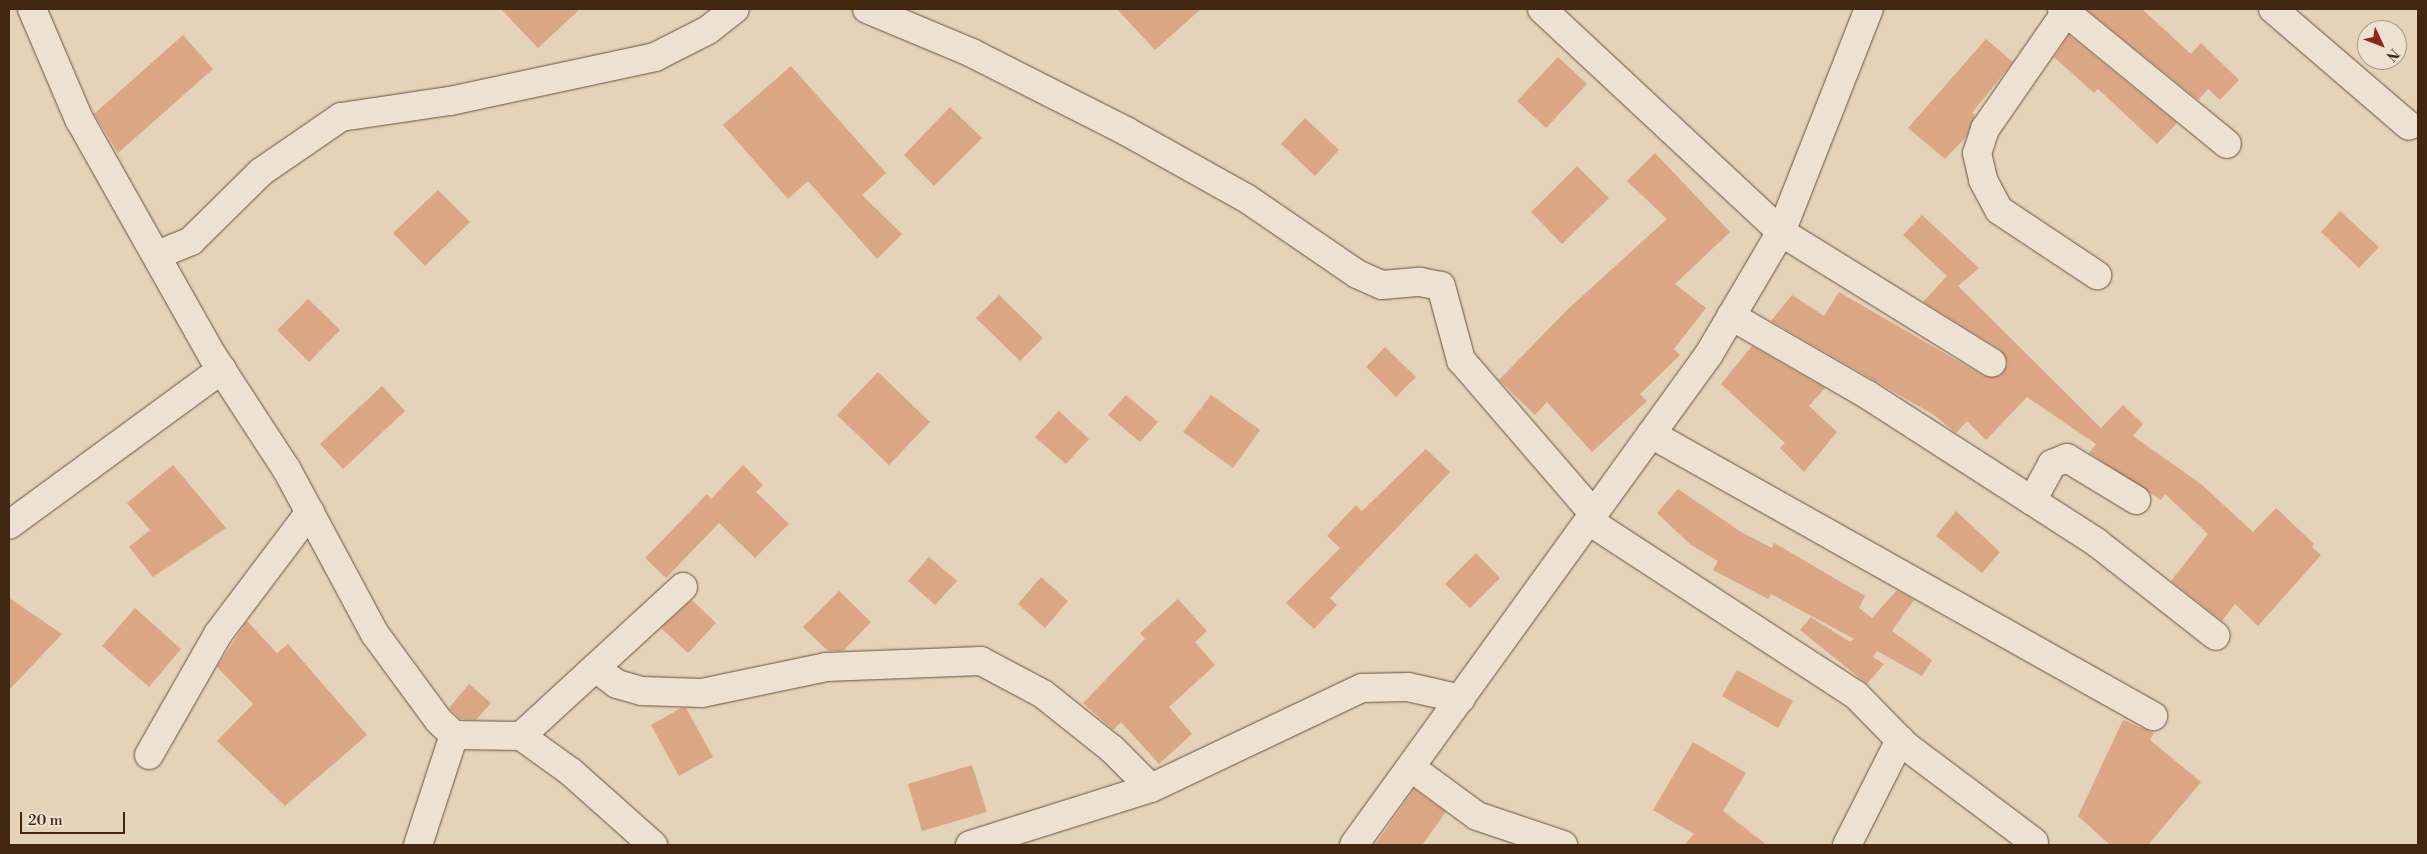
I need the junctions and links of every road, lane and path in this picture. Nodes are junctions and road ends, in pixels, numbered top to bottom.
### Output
1 (32, 9) edge
2 (735, 9) edge
3 (867, 9) edge
4 (1542, 9) edge
5 (1869, 9) edge
6 (2273, 9) edge
7 (2064, 10) edge
8 (2409, 126) dead end
9 (2227, 144) dead end
10 (1781, 232) junction
11 (157, 255) junction
12 (2097, 275) dead end
13 (1731, 316) junction
14 (1992, 363) dead end
15 (222, 369) junction
16 (1651, 434) junction
17 (2136, 500) dead end
18 (2032, 501) junction
19 (310, 512) junction
20 (1592, 518) junction
21 (9, 525) edge
22 (683, 587) dead end
23 (2216, 636) dead end
24 (595, 668) junction
25 (1461, 699) junction
26 (2153, 716) dead end
27 (454, 735) junction
28 (521, 736) junction
29 (1900, 740) junction
30 (149, 755) dead end
31 (1413, 769) junction
32 (1151, 788) junction
33 (2034, 842) dead end
34 (418, 845) edge
35 (653, 845) edge
36 (970, 845) edge
37 (1354, 845) edge
38 (1563, 845) edge
39 (1847, 845) edge

1 - 11 street
2 - 11 street
3 - 20 street
4 - 10 street
5 - 10 street
6 - 8 street
7 - 9 street
7 - 12 street
10 - 13 street
10 - 14 street
11 - 15 street
13 - 16 street
13 - 18 street
15 - 19 street
15 - 21 street
16 - 20 street
16 - 26 street
17 - 18 street
18 - 23 street
19 - 27 street
19 - 30 street
20 - 25 street
20 - 29 street
22 - 24 street
24 - 28 street
24 - 32 street
25 - 31 street
25 - 32 street
27 - 28 street
27 - 34 street
28 - 35 street
29 - 33 street
29 - 39 street
31 - 37 street
31 - 38 street
32 - 36 street

